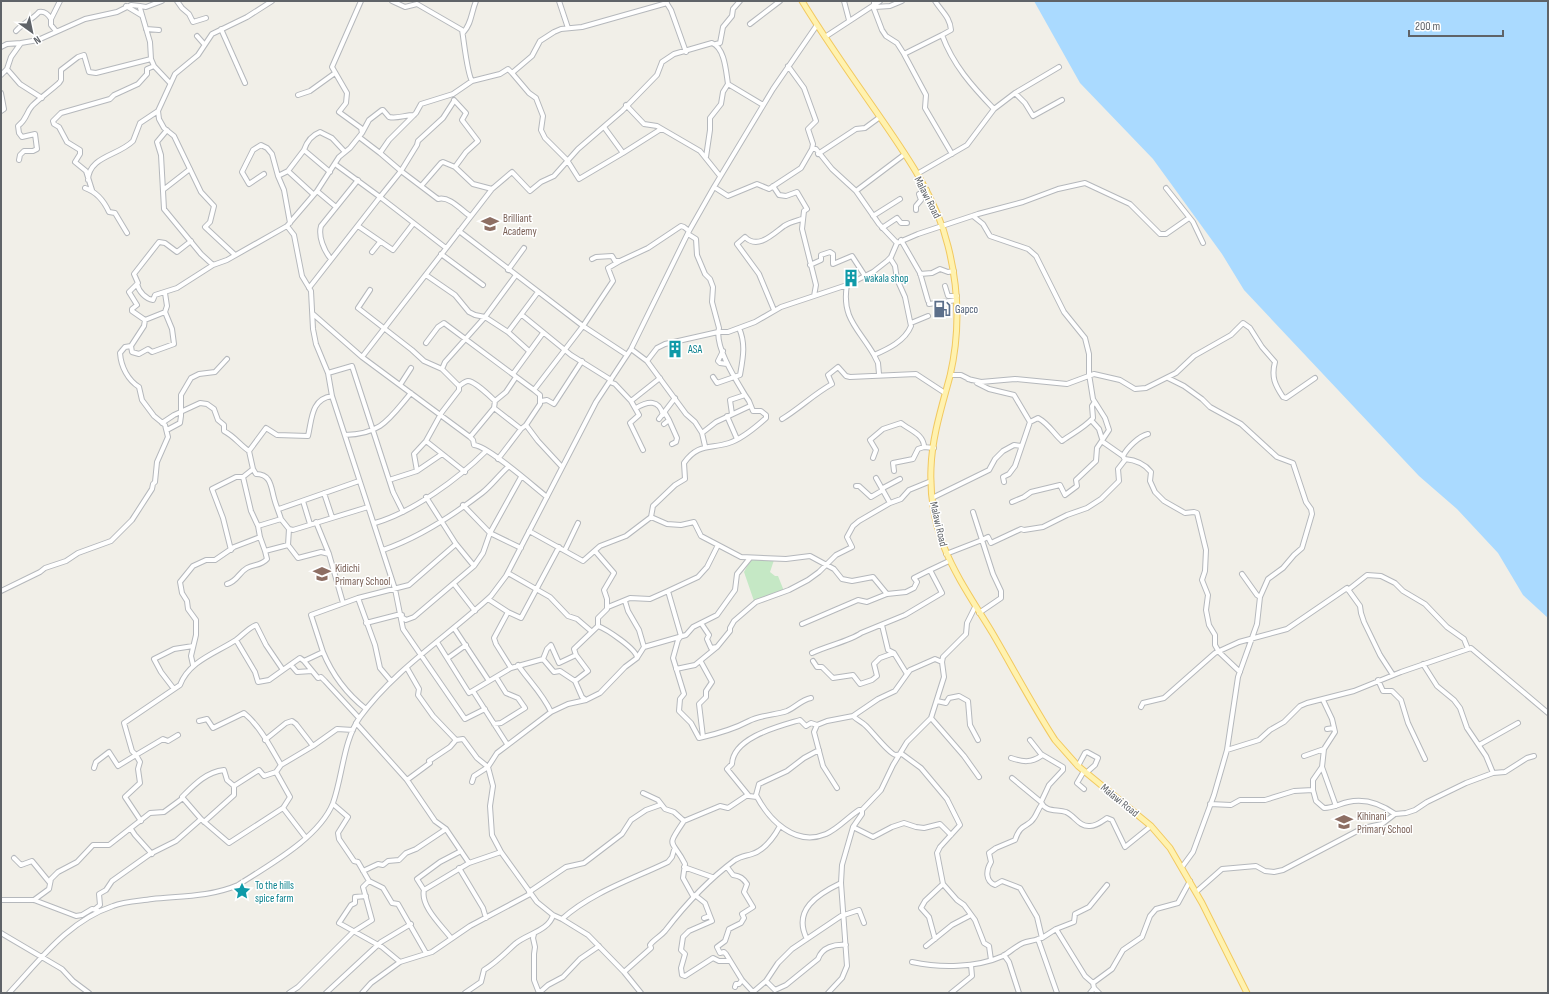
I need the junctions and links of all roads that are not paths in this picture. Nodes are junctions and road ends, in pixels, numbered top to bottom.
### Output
1 (60, 1) edge
2 (162, 1) edge
3 (177, 1) edge
4 (272, 1) edge
5 (361, 1) edge
6 (392, 1) edge
7 (476, 1) edge
8 (559, 1) edge
9 (740, 1) edge
10 (780, 1) edge
11 (802, 1) edge
12 (844, 1) edge
13 (874, 1) edge
14 (880, 1) edge
15 (902, 1) edge
16 (935, 1) edge
17 (416, 2) edge
18 (666, 2) edge
19 (126, 6) junction
20 (140, 6) junction
21 (874, 7) junction
22 (141, 15) junction
23 (206, 18) dead end
24 (52, 19) junction
25 (849, 20) junction
26 (750, 24) dead end
27 (817, 25) junction
28 (221, 28) junction
29 (568, 28) junction
30 (146, 29) junction
31 (159, 30) dead end
32 (16, 31) dead end
33 (56, 31) junction
34 (462, 33) junction
35 (942, 35) junction
36 (197, 36) dead end
37 (825, 37) junction
38 (21, 43) junction
39 (204, 44) junction
40 (716, 44) junction
41 (1, 47) edge
42 (686, 52) junction
43 (904, 54) junction
44 (151, 59) junction
45 (154, 66) junction
46 (788, 66) junction
47 (1059, 68) dead end
48 (7, 69) junction
49 (334, 72) junction
50 (512, 73) junction
51 (1, 75) edge
52 (472, 81) junction
53 (170, 83) junction
54 (245, 83) dead end
55 (728, 84) junction
56 (1, 92) edge
57 (1015, 93) junction
58 (453, 94) junction
59 (298, 95) dead end
60 (42, 98) junction
61 (1062, 100) dead end
62 (454, 101) junction
63 (626, 105) junction
64 (763, 105) junction
65 (994, 109) junction
66 (1, 111) edge
67 (158, 111) junction
68 (414, 115) junction
69 (880, 117) junction
70 (604, 127) junction
71 (661, 129) junction
72 (167, 130) junction
73 (360, 135) junction
74 (812, 149) junction
75 (304, 150) junction
76 (345, 152) junction
77 (380, 153) junction
78 (623, 153) junction
79 (818, 154) junction
80 (905, 154) junction
81 (952, 154) junction
82 (706, 157) junction
83 (19, 160) dead end
84 (567, 160) junction
85 (335, 164) junction
86 (455, 167) junction
87 (190, 168) junction
88 (288, 171) junction
89 (401, 171) junction
90 (330, 172) junction
91 (264, 174) dead end
92 (917, 174) junction
93 (278, 176) junction
94 (720, 176) junction
95 (88, 180) junction
96 (358, 180) junction
97 (422, 186) junction
98 (773, 186) junction
99 (714, 187) junction
100 (85, 188) dead end
101 (1166, 188) dead end
102 (492, 189) junction
103 (92, 190) junction
104 (163, 190) junction
105 (856, 190) junction
106 (927, 190) junction
107 (315, 193) junction
108 (380, 197) junction
109 (900, 199) dead end
110 (336, 207) junction
111 (916, 210) dead end
112 (470, 216) junction
113 (873, 216) junction
114 (973, 216) junction
115 (1189, 218) junction
116 (802, 219) junction
117 (907, 223) dead end
118 (288, 224) junction
119 (413, 224) junction
120 (942, 225) junction
121 (358, 226) junction
122 (882, 228) junction
123 (459, 231) junction
124 (127, 233) dead end
125 (688, 233) junction
126 (901, 240) junction
127 (191, 241) junction
128 (380, 242) junction
129 (897, 243) junction
130 (1203, 243) dead end
131 (446, 248) junction
132 (524, 248) dead end
133 (372, 252) dead end
134 (441, 254) junction
135 (235, 255) junction
136 (890, 258) junction
137 (331, 259) junction
138 (592, 259) dead end
139 (620, 261) junction
140 (213, 264) junction
141 (810, 264) junction
142 (508, 270) junction
143 (954, 271) junction
144 (920, 274) junction
145 (426, 275) junction
146 (516, 276) junction
147 (865, 276) junction
148 (137, 284) junction
149 (483, 285) dead end
150 (847, 285) junction
151 (945, 286) dead end
152 (309, 288) junction
153 (370, 290) dead end
154 (538, 292) junction
155 (165, 293) junction
156 (814, 296) junction
157 (957, 298) junction
158 (774, 310) junction
159 (165, 312) junction
160 (312, 314) junction
161 (522, 315) junction
162 (928, 316) dead end
163 (485, 317) junction
164 (145, 320) junction
165 (911, 323) junction
166 (583, 326) junction
167 (739, 328) junction
168 (384, 329) junction
169 (508, 332) junction
170 (718, 332) junction
171 (543, 333) junction
172 (466, 339) junction
173 (426, 343) dead end
174 (130, 346) junction
175 (565, 348) junction
176 (631, 349) junction
177 (529, 351) junction
178 (723, 351) junction
179 (627, 355) junction
180 (874, 355) junction
181 (362, 357) junction
182 (227, 359) dead end
183 (582, 361) junction
184 (647, 361) junction
185 (727, 364) junction
186 (411, 368) dead end
187 (442, 369) junction
188 (328, 373) junction
189 (879, 374) junction
190 (950, 375) junction
191 (514, 376) junction
192 (1090, 376) junction
193 (714, 377) dead end
194 (660, 378) junction
195 (736, 378) junction
196 (1168, 378) junction
197 (1315, 378) dead end
198 (968, 379) junction
199 (610, 381) junction
200 (400, 385) junction
201 (459, 386) junction
202 (534, 390) junction
203 (411, 393) junction
204 (945, 393) junction
205 (745, 395) junction
206 (332, 396) junction
207 (675, 398) junction
208 (541, 400) junction
209 (495, 401) junction
210 (631, 401) junction
211 (1094, 403) junction
212 (750, 406) junction
213 (494, 408) junction
214 (636, 408) junction
215 (181, 412) junction
216 (732, 414) junction
217 (440, 415) junction
218 (662, 416) junction
219 (727, 416) junction
220 (782, 419) dead end
221 (669, 420) junction
222 (1091, 420) junction
223 (1030, 422) junction
224 (162, 423) junction
225 (664, 424) dead end
226 (526, 425) junction
227 (521, 428) junction
228 (167, 430) junction
229 (373, 432) junction
230 (702, 433) junction
231 (1148, 434) dead end
232 (345, 435) junction
233 (470, 437) junction
234 (737, 438) junction
235 (426, 441) junction
236 (1102, 441) junction
237 (672, 444) dead end
238 (705, 446) junction
239 (1021, 446) junction
240 (924, 447) junction
241 (934, 448) junction
242 (643, 450) dead end
243 (249, 451) junction
244 (486, 451) junction
245 (442, 454) junction
246 (1124, 457) junction
247 (873, 458) dead end
248 (498, 459) junction
249 (508, 467) junction
250 (562, 467) junction
251 (253, 469) junction
252 (417, 471) junction
253 (465, 472) junction
254 (243, 477) junction
255 (521, 477) junction
256 (876, 478) dead end
257 (389, 480) junction
258 (359, 481) junction
259 (931, 481) junction
260 (1004, 482) dead end
261 (856, 486) dead end
262 (883, 489) junction
263 (324, 493) junction
264 (426, 497) junction
265 (547, 497) junction
266 (932, 498) junction
267 (303, 501) junction
268 (1012, 502) dead end
269 (890, 503) junction
270 (464, 505) junction
271 (368, 507) junction
272 (279, 509) junction
273 (403, 512) junction
274 (973, 512) dead end
275 (332, 517) junction
276 (651, 517) junction
277 (281, 520) junction
278 (441, 520) junction
279 (316, 522) junction
280 (375, 523) junction
281 (578, 523) dead end
282 (310, 524) junction
283 (258, 526) junction
284 (289, 529) junction
285 (529, 532) junction
286 (490, 533) junction
287 (260, 537) junction
288 (982, 540) junction
289 (456, 544) junction
290 (718, 544) junction
291 (288, 545) junction
292 (559, 547) junction
293 (521, 548) junction
294 (231, 550) junction
295 (383, 550) junction
296 (565, 550) junction
297 (266, 551) junction
298 (595, 551) junction
299 (329, 554) junction
300 (946, 554) junction
301 (750, 558) junction
302 (949, 561) junction
303 (827, 565) junction
304 (474, 566) junction
305 (930, 570) junction
306 (508, 573) junction
307 (1242, 574) dead end
308 (227, 584) dead end
309 (454, 584) junction
310 (395, 589) junction
311 (536, 589) junction
312 (1348, 590) junction
313 (1, 591) edge
314 (668, 591) junction
315 (887, 594) junction
316 (1260, 597) junction
317 (358, 598) junction
318 (488, 599) junction
319 (625, 601) junction
320 (343, 603) junction
321 (608, 607) junction
322 (975, 607) junction
323 (475, 611) junction
324 (508, 612) junction
325 (979, 613) junction
326 (402, 617) junction
327 (366, 623) junction
328 (701, 623) junction
329 (802, 624) dead end
330 (882, 625) junction
331 (598, 626) junction
332 (454, 628) junction
333 (591, 631) junction
334 (681, 636) junction
335 (1253, 638) junction
336 (236, 640) junction
337 (437, 642) junction
338 (466, 645) junction
339 (193, 646) junction
340 (644, 647) junction
341 (718, 647) junction
342 (1468, 649) junction
343 (323, 652) junction
344 (1219, 652) junction
345 (812, 653) dead end
346 (894, 653) junction
347 (421, 655) junction
348 (576, 655) junction
349 (448, 658) junction
350 (637, 658) junction
351 (543, 659) junction
352 (304, 661) junction
353 (813, 661) dead end
354 (701, 662) junction
355 (942, 662) junction
356 (1423, 664) junction
357 (193, 665) junction
358 (291, 665) junction
359 (518, 665) junction
360 (407, 668) junction
361 (511, 668) junction
362 (283, 670) junction
363 (676, 670) junction
364 (312, 671) junction
365 (1240, 672) junction
366 (907, 674) junction
367 (1393, 675) junction
368 (496, 677) junction
369 (1378, 680) junction
370 (391, 681) junction
371 (489, 681) junction
372 (575, 681) junction
373 (174, 689) junction
374 (473, 691) junction
375 (811, 698) dead end
376 (586, 700) junction
377 (1323, 700) junction
378 (937, 701) junction
379 (1141, 707) dead end
380 (366, 709) junction
381 (485, 709) junction
382 (552, 712) junction
383 (1548, 713) edge
384 (853, 716) junction
385 (359, 718) junction
386 (931, 718) junction
387 (199, 721) dead end
388 (1518, 723) dead end
389 (356, 724) junction
390 (494, 724) junction
391 (817, 725) junction
392 (1334, 728) junction
393 (1327, 729) dead end
394 (353, 730) junction
395 (178, 735) dead end
396 (703, 737) junction
397 (265, 740) junction
398 (456, 740) junction
399 (978, 740) dead end
400 (1030, 740) dead end
401 (507, 744) junction
402 (1479, 745) junction
403 (313, 746) junction
404 (1324, 749) junction
405 (819, 750) junction
406 (1227, 750) junction
407 (900, 754) junction
408 (1041, 754) junction
409 (136, 755) junction
410 (1304, 756) dead end
411 (1534, 756) dead end
412 (1011, 758) dead end
413 (1424, 759) dead end
414 (281, 765) junction
415 (1078, 766) junction
416 (488, 767) junction
417 (1322, 767) junction
418 (94, 768) dead end
419 (276, 772) junction
420 (1085, 772) junction
421 (1494, 773) junction
422 (979, 777) dead end
423 (1012, 778) dead end
424 (407, 780) junction
425 (472, 782) dead end
426 (234, 786) junction
427 (837, 788) dead end
428 (1084, 789) dead end
429 (1313, 790) junction
430 (643, 793) dead end
431 (749, 796) junction
432 (757, 797) junction
433 (183, 798) junction
434 (1042, 803) junction
435 (333, 804) junction
436 (1210, 804) junction
437 (660, 805) junction
438 (1336, 806) junction
439 (283, 808) junction
440 (862, 810) junction
441 (1395, 814) junction
442 (202, 820) junction
443 (141, 821) junction
444 (684, 821) junction
445 (780, 826) junction
446 (1151, 826) junction
447 (853, 827) junction
448 (131, 828) junction
449 (446, 829) junction
450 (951, 835) junction
451 (306, 838) junction
452 (674, 850) junction
453 (461, 851) junction
454 (501, 852) junction
455 (152, 854) junction
456 (14, 858) dead end
457 (469, 864) junction
458 (684, 867) junction
459 (727, 867) junction
460 (1182, 867) junction
461 (459, 868) junction
462 (363, 871) junction
463 (712, 877) junction
464 (369, 881) junction
465 (1190, 881) junction
466 (50, 882) junction
467 (841, 883) junction
468 (943, 884) junction
469 (1107, 885) dead end
470 (424, 890) junction
471 (1196, 892) junction
472 (530, 893) junction
473 (694, 895) junction
474 (366, 896) junction
475 (1, 900) edge
476 (34, 900) junction
477 (97, 910) junction
478 (553, 915) junction
479 (844, 915) junction
480 (971, 915) junction
481 (710, 916) junction
482 (486, 918) junction
483 (704, 918) dead end
484 (562, 919) junction
485 (864, 923) dead end
486 (411, 924) junction
487 (1056, 929) junction
488 (353, 932) junction
489 (1, 933) edge
490 (534, 934) junction
491 (451, 938) junction
492 (1040, 938) junction
493 (807, 939) junction
494 (935, 939) junction
495 (378, 945) junction
496 (846, 945) junction
497 (599, 946) junction
498 (926, 946) dead end
499 (426, 953) junction
500 (1004, 955) junction
501 (42, 958) junction
502 (729, 960) junction
503 (991, 960) junction
504 (400, 962) junction
505 (912, 962) dead end
506 (972, 965) junction
507 (624, 972) junction
508 (742, 980) junction
509 (766, 981) junction
510 (1094, 986) junction
511 (736, 987) dead end
512 (756, 992) edge
513 (773, 992) edge
514 (9, 993) edge
515 (89, 993) edge
516 (289, 993) edge
517 (326, 993) edge
518 (362, 993) edge
519 (465, 993) edge
520 (539, 993) edge
521 (640, 993) edge
522 (828, 993) edge
523 (951, 993) edge
524 (1019, 993) edge
525 (1056, 993) edge
526 (1090, 993) edge
527 (1099, 993) edge
528 (1247, 993) edge

1 - 24 street
2 - 20 street
3 - 23 street
4 - 28 street
5 - 49 street
6 - 17 street
7 - 34 street
8 - 29 street
9 - 40 street
10 - 26 street
11 - 27 main road, Malawi Road
12 - 25 street
13 - 21 street
14 - 21 street
15 - 21 street
16 - 35 street
17 - 34 street
18 - 29 street
18 - 42 street
19 - 20 street
19 - 22 street
19 - 33 street
20 - 22 street
21 - 25 street
21 - 43 street
22 - 30 street
24 - 32 street
24 - 33 street
25 - 37 street
27 - 37 main road, Malawi Road
27 - 46 street
28 - 39 street
28 - 54 street
29 - 50 street
30 - 31 street
30 - 44 street
33 - 38 street
34 - 52 street
35 - 43 street
35 - 65 street
36 - 39 street
37 - 69 main road, Malawi Road
38 - 41 street
38 - 48 street
39 - 53 street
40 - 42 street
40 - 55 street
42 - 63 street
43 - 81 street
44 - 45 street
44 - 60 street
45 - 53 street
45 - 95 street
46 - 64 street
46 - 74 street
47 - 57 street
48 - 51 street
48 - 60 street
49 - 59 street
49 - 73 street
50 - 52 street
50 - 84 street
52 - 58 street
53 - 67 street
55 - 64 street
55 - 82 street
56 - 66 street
57 - 61 street
57 - 65 street
58 - 62 street
58 - 68 street
60 - 83 street
62 - 86 street
62 - 89 street
63 - 70 street
63 - 71 street
64 - 94 street
65 - 81 street
67 - 72 street
67 - 95 street
68 - 73 street
68 - 77 street
69 - 79 street
69 - 80 main road, Malawi Road
70 - 78 street
70 - 84 street
71 - 78 street
71 - 82 street
72 - 87 street
72 - 104 street
73 - 76 street
73 - 77 street
74 - 79 street
74 - 98 street
75 - 76 street
75 - 88 street
75 - 90 street
76 - 85 street
77 - 89 street
78 - 84 street
79 - 105 street
80 - 92 main road, Malawi Road
80 - 105 street
81 - 92 street
82 - 94 street
84 - 102 street
85 - 90 street
85 - 96 street
86 - 97 street
86 - 102 street
87 - 104 street
87 - 135 street
88 - 93 street
88 - 107 street
89 - 97 street
89 - 108 street
90 - 107 street
91 - 93 street
92 - 106 main road, Malawi Road
93 - 118 street
94 - 99 street
95 - 103 street
96 - 108 street
96 - 110 street
97 - 112 street
98 - 99 street
98 - 116 street
99 - 125 street
100 - 103 street
101 - 115 street
102 - 112 street
103 - 124 street
104 - 127 street
105 - 113 street
106 - 111 street
106 - 120 main road, Malawi Road
107 - 110 street
107 - 118 street
108 - 119 street
108 - 121 street
109 - 113 street
110 - 137 street
112 - 123 street
113 - 122 street
114 - 115 street
114 - 120 street
114 - 192 street
115 - 130 street
116 - 141 street
116 - 158 street
117 - 122 street
118 - 135 street
118 - 152 street
119 - 128 street
119 - 131 street
120 - 126 street
120 - 143 main road, Malawi Road
121 - 128 street
121 - 137 street
122 - 129 street
123 - 131 street
123 - 142 street
125 - 139 street
125 - 170 street
125 - 176 street
126 - 129 street
126 - 144 street
127 - 140 street
127 - 148 street
128 - 133 street
129 - 136 street
131 - 134 street
132 - 142 street
134 - 145 street
134 - 149 street
135 - 140 street
136 - 147 street
136 - 165 street
137 - 152 street
138 - 139 street
139 - 166 street
140 - 155 street
141 - 147 street
141 - 156 street
142 - 146 street
143 - 144 street
143 - 157 main road, Malawi Road
144 - 157 street
145 - 163 street
145 - 168 street
146 - 154 street
146 - 163 street
147 - 150 street
148 - 155 street
148 - 164 street
150 - 156 street
150 - 180 street
151 - 157 street
152 - 160 street
153 - 168 street
154 - 161 street
154 - 166 street
155 - 159 street
156 - 158 street
157 - 190 main road, Malawi Road
158 - 167 street
159 - 164 street
159 - 174 street
160 - 181 street
160 - 188 street
161 - 169 street
161 - 171 street
162 - 165 street
163 - 169 street
163 - 172 street
164 - 174 street
165 - 180 street
166 - 175 street
166 - 179 street
167 - 170 street
167 - 195 street
168 - 181 street
168 - 187 street
169 - 177 street
170 - 178 street
170 - 184 street
171 - 175 street
171 - 177 street
172 - 173 street
172 - 187 street
172 - 191 street
174 - 224 street
175 - 183 street
175 - 202 street
176 - 179 street
176 - 184 street
177 - 191 street
178 - 185 street
178 - 185 street
179 - 199 street
180 - 189 street
181 - 200 street
182 - 215 street
183 - 199 street
183 - 208 street
184 - 194 street
185 - 195 street
186 - 200 street
187 - 201 street
188 - 206 street
188 - 229 street
189 - 204 street
189 - 220 street
190 - 198 street
190 - 204 main road, Malawi Road
191 - 202 street
191 - 209 street
192 - 196 street
192 - 198 street
192 - 211 street
193 - 195 street
194 - 207 street
194 - 210 street
195 - 205 street
196 - 197 street
196 - 316 street
198 - 223 street
199 - 210 street
199 - 250 street
200 - 203 street
201 - 209 street
201 - 217 street
202 - 208 street
203 - 217 street
203 - 229 street
204 - 241 main road, Malawi Road
205 - 212 street
205 - 216 street
206 - 232 street
206 - 243 street
207 - 218 street
207 - 230 street
208 - 226 street
209 - 213 street
210 - 214 street
211 - 222 street
211 - 236 street
212 - 216 street
212 - 234 street
213 - 227 street
213 - 233 street
214 - 218 street
214 - 242 street
215 - 224 street
215 - 228 street
215 - 243 street
216 - 219 street
217 - 233 street
217 - 235 street
218 - 221 street
219 - 230 street
219 - 234 street
221 - 225 street
221 - 237 street
222 - 223 street
222 - 236 street
223 - 239 street
224 - 228 street
226 - 227 street
226 - 250 street
227 - 248 street
228 - 313 street
229 - 232 street
229 - 257 street
230 - 238 street
231 - 246 street
232 - 258 street
233 - 244 street
234 - 238 street
235 - 245 street
235 - 252 street
236 - 246 street
236 - 268 street
238 - 276 street
239 - 260 street
239 - 266 street
240 - 241 street
240 - 247 street
240 - 262 street
241 - 259 main road, Malawi Road
243 - 251 street
244 - 248 street
244 - 253 street
245 - 252 street
245 - 253 street
246 - 288 street
246 - 344 street
248 - 249 street
249 - 255 street
249 - 270 street
250 - 265 street
251 - 254 street
251 - 272 street
252 - 257 street
253 - 264 street
254 - 283 street
254 - 294 street
255 - 265 street
255 - 286 street
256 - 262 street
257 - 273 street
258 - 263 street
258 - 271 street
259 - 266 main road, Malawi Road
259 - 269 street
261 - 262 street
262 - 269 street
263 - 267 street
263 - 275 street
264 - 273 street
264 - 278 street
265 - 285 street
266 - 300 main road, Malawi Road
267 - 272 street
267 - 282 street
269 - 303 street
270 - 278 street
270 - 286 street
271 - 275 street
271 - 280 street
272 - 277 street
273 - 280 street
274 - 288 street
275 - 279 street
276 - 290 street
276 - 298 street
277 - 283 street
277 - 284 street
278 - 289 street
278 - 295 street
279 - 282 street
279 - 299 street
280 - 295 street
281 - 296 street
282 - 284 street
283 - 287 street
284 - 291 street
285 - 292 street
285 - 293 street
286 - 293 street
286 - 304 street
287 - 294 street
287 - 297 street
288 - 300 street
288 - 325 street
289 - 304 street
289 - 310 street
290 - 301 street
290 - 314 street
291 - 297 street
291 - 299 street
292 - 296 street
292 - 311 street
293 - 306 street
294 - 339 street
295 - 310 street
296 - 298 street
297 - 308 street
298 - 321 street
299 - 320 street
300 - 302 main road, Malawi Road
301 - 303 street
301 - 328 street
302 - 305 street
302 - 322 main road, Malawi Road
303 - 315 street
303 - 341 street
304 - 309 street
305 - 315 street
305 - 330 street
306 - 311 street
306 - 318 street
307 - 316 street
309 - 323 street
309 - 326 street
310 - 317 street
310 - 326 street
311 - 324 street
311 - 333 street
312 - 335 street
312 - 342 street
312 - 367 street
314 - 319 street
314 - 334 street
315 - 329 street
316 - 335 street
317 - 320 street
317 - 327 street
318 - 323 street
318 - 324 street
319 - 321 street
319 - 340 street
320 - 343 street
321 - 331 street
322 - 325 main road, Malawi Road
322 - 355 street
323 - 332 street
324 - 361 street
325 - 415 main road, Malawi Road
326 - 327 street
326 - 347 street
327 - 370 street
328 - 334 street
328 - 341 street
330 - 345 street
330 - 346 street
331 - 333 street
331 - 350 street
332 - 337 street
332 - 338 street
333 - 348 street
334 - 340 street
334 - 363 street
335 - 344 street
335 - 365 street
336 - 357 street
336 - 362 street
336 - 362 street
337 - 347 street
337 - 349 street
338 - 349 street
338 - 371 street
339 - 357 street
339 - 373 street
340 - 350 street
341 - 354 street
342 - 356 street
342 - 383 street
343 - 352 street
343 - 380 street
344 - 365 street
344 - 379 street
346 - 353 street
346 - 366 street
347 - 360 street
347 - 381 street
348 - 351 street
348 - 372 street
349 - 374 street
350 - 376 street
351 - 359 street
351 - 372 street
352 - 358 street
352 - 364 street
354 - 363 street
354 - 396 street
355 - 366 street
355 - 378 street
356 - 367 street
356 - 402 street
357 - 373 street
358 - 362 street
358 - 364 street
359 - 361 street
359 - 382 street
360 - 370 street
360 - 398 street
361 - 368 street
363 - 396 street
364 - 385 street
365 - 406 street
366 - 384 street
367 - 369 street
368 - 371 street
368 - 390 street
369 - 377 street
369 - 413 street
370 - 380 street
371 - 374 street
372 - 376 street
373 - 409 street
374 - 381 street
375 - 396 street
376 - 382 street
377 - 392 street
377 - 406 street
378 - 386 street
378 - 399 street
380 - 385 street
381 - 390 street
382 - 401 street
384 - 391 street
384 - 407 street
385 - 389 street
386 - 407 street
386 - 422 street
387 - 397 street
388 - 402 street
389 - 394 street
389 - 424 street
390 - 401 street
391 - 405 street
391 - 431 street
392 - 393 street
392 - 404 street
394 - 403 street
394 - 435 street
395 - 409 street
397 - 403 street
397 - 414 street
398 - 416 street
398 - 424 street
400 - 408 street
401 - 416 street
402 - 421 street
403 - 414 street
404 - 410 street
404 - 417 street
405 - 427 street
405 - 432 street
406 - 436 street
407 - 440 street
407 - 450 street
408 - 412 street
408 - 434 street
409 - 418 street
409 - 443 street
411 - 421 street
414 - 419 street
415 - 420 main road, Malawi Road
415 - 420 street
416 - 425 street
416 - 454 street
417 - 429 street
417 - 438 street
419 - 426 street
419 - 439 street
420 - 428 street
420 - 446 main road, Malawi Road
421 - 441 street
423 - 434 street
424 - 449 street
426 - 433 street
426 - 442 street
429 - 436 street
429 - 438 street
430 - 437 street
431 - 432 street
431 - 444 street
432 - 445 street
433 - 442 street
433 - 443 street
434 - 446 street
434 - 492 street
435 - 451 street
435 - 462 street
436 - 460 street
437 - 444 street
437 - 472 street
438 - 441 street
439 - 442 street
439 - 451 street
440 - 445 street
440 - 447 street
441 - 471 street
442 - 455 street
443 - 448 street
444 - 452 street
445 - 459 street
446 - 460 main road, Malawi Road
447 - 450 street
447 - 467 street
448 - 455 street
448 - 466 street
449 - 453 street
449 - 462 street
450 - 468 street
451 - 477 street
452 - 458 street
452 - 484 street
453 - 457 street
453 - 470 street
454 - 457 street
454 - 472 street
455 - 477 street
456 - 466 street
457 - 461 street
458 - 463 street
458 - 473 street
459 - 463 street
459 - 502 street
460 - 465 main road, Malawi Road
461 - 470 street
461 - 482 street
462 - 464 street
463 - 473 street
464 - 474 street
464 - 486 street
465 - 471 main road, Malawi Road
465 - 510 street
466 - 476 street
467 - 479 street
467 - 493 street
468 - 480 street
468 - 494 street
469 - 487 street
470 - 491 street
471 - 528 main road, Malawi Road
472 - 478 street
472 - 482 street
473 - 481 street
473 - 507 street
474 - 488 street
474 - 488 street
475 - 476 street
476 - 477 street
477 - 501 street
478 - 484 street
478 - 490 street
479 - 485 street
479 - 493 street
479 - 496 street
480 - 494 street
480 - 503 street
481 - 483 street
481 - 502 street
482 - 491 street
484 - 497 street
486 - 495 street
486 - 499 street
487 - 492 street
487 - 510 street
488 - 495 street
488 - 516 street
489 - 501 street
490 - 519 street
490 - 520 street
491 - 499 street
492 - 500 street
492 - 525 street
493 - 509 street
494 - 498 street
495 - 504 street
495 - 517 street
496 - 513 street
496 - 522 street
497 - 507 street
497 - 520 street
499 - 504 street
500 - 503 street
500 - 524 street
501 - 514 street
501 - 515 street
502 - 508 street
503 - 506 street
504 - 518 street
505 - 506 street
506 - 523 street
507 - 521 street
508 - 511 street
508 - 512 street
509 - 512 street
509 - 513 street
510 - 526 street
510 - 527 street

